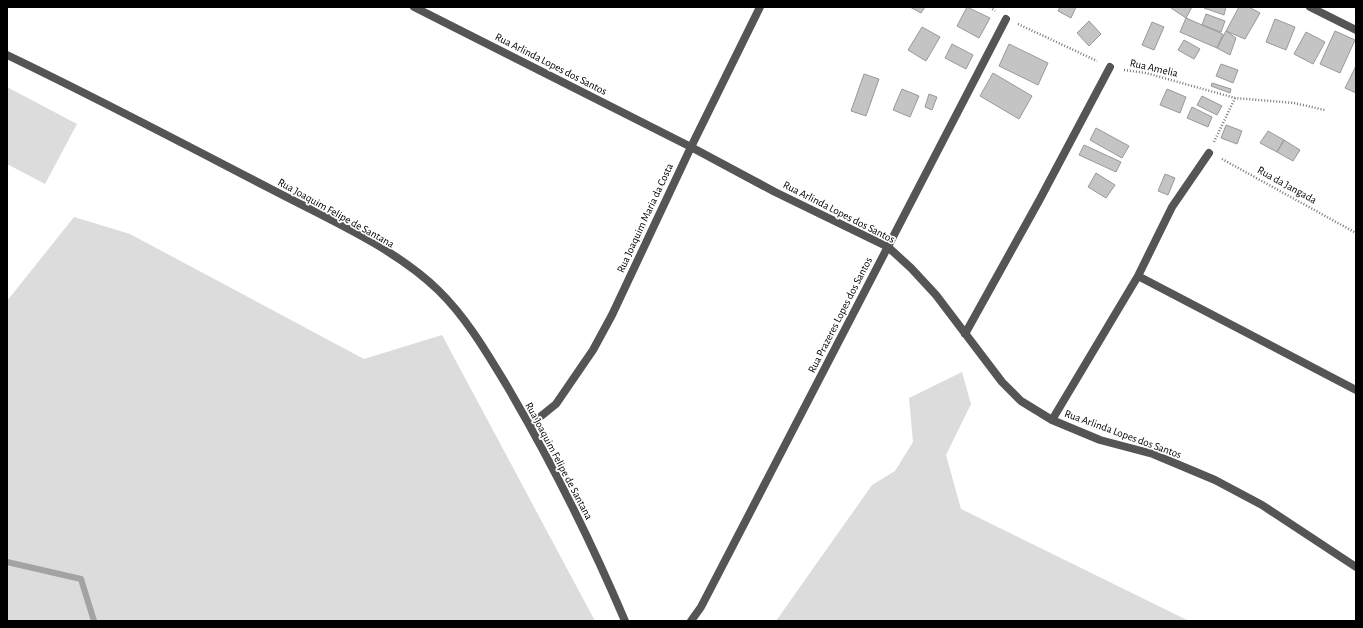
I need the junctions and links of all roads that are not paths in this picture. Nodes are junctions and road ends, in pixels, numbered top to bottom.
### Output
1 (414, 7) edge
2 (760, 7) edge
3 (1310, 7) edge
4 (1006, 19) road end
5 (1356, 30) edge
6 (7, 55) edge
7 (1110, 67) road end
8 (691, 147) junction
9 (1209, 153) road end
10 (888, 247) junction
11 (1138, 276) junction
12 (965, 334) junction
13 (1356, 390) edge
14 (1052, 420) junction
15 (530, 425) junction
16 (1356, 567) edge
17 (625, 621) edge
18 (691, 621) edge

1 - 8 street, Rua Arlinda Lopes dos Santos
2 - 8 street, Rua Joaquim Maria da Costa
3 - 5 street
4 - 10 street, Rua Prazeres Lopes dos Santos
6 - 15 street, Rua Joaquim Felipe de Santana
7 - 12 street
8 - 10 street, Rua Arlinda Lopes dos Santos
8 - 15 street, Rua Joaquim Maria da Costa
9 - 11 street
10 - 12 street, Rua Arlinda Lopes dos Santos
10 - 18 street, Rua Prazeres Lopes dos Santos
11 - 13 street
11 - 14 street
12 - 14 street, Rua Arlinda Lopes dos Santos
14 - 16 street, Rua Arlinda Lopes dos Santos
15 - 17 street, Rua Joaquim Felipe de Santana

